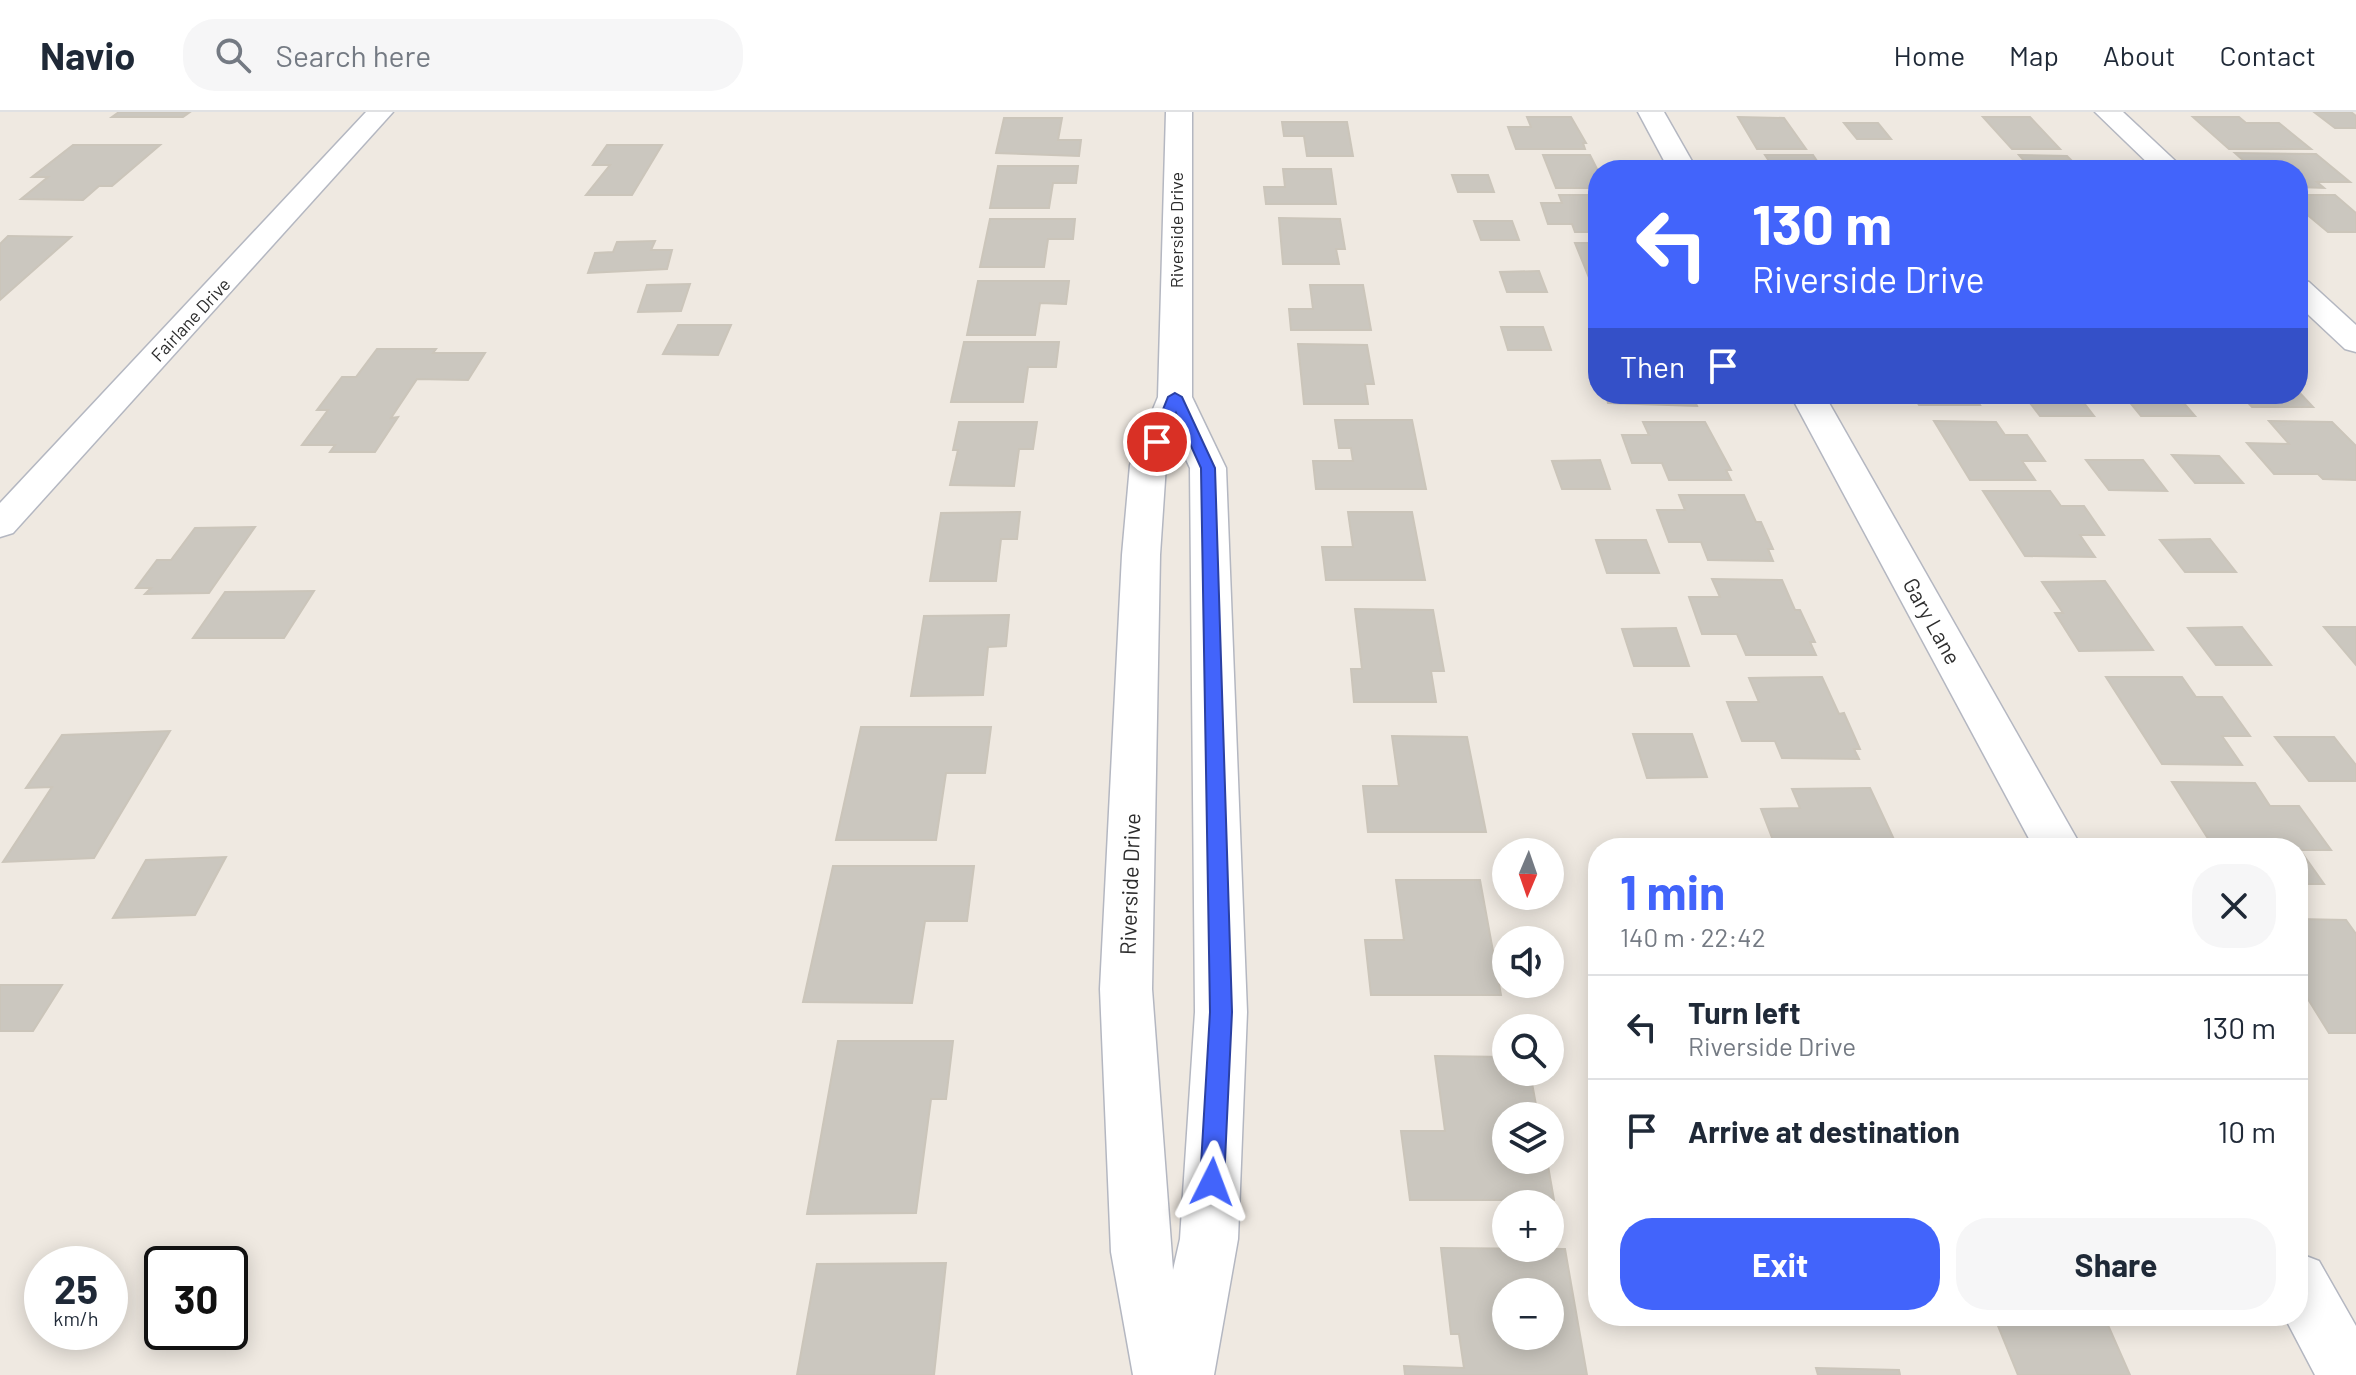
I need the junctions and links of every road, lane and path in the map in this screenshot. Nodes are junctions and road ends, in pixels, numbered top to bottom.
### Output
1 (380, 112) edge
2 (1179, 112) edge
3 (1651, 112) edge
4 (2108, 112) edge
5 (1677, 160) edge
6 (2160, 160) edge
7 (2308, 297) edge
8 (2356, 342) edge
9 (1175, 397) junction
10 (1813, 404) edge
11 (0, 525) edge
12 (2052, 838) edge
13 (2308, 1300) edge
14 (1164, 1375) edge
15 (1183, 1375) edge
16 (2349, 1375) edge

1 - 11 street, Fairlane Drive
2 - 9 street, Riverside Drive
3 - 5 street
4 - 6 street
7 - 8 street
9 - 14 street, Riverside Drive
9 - 15 street, Riverside Drive
10 - 12 street, Gary Lane
13 - 16 street

